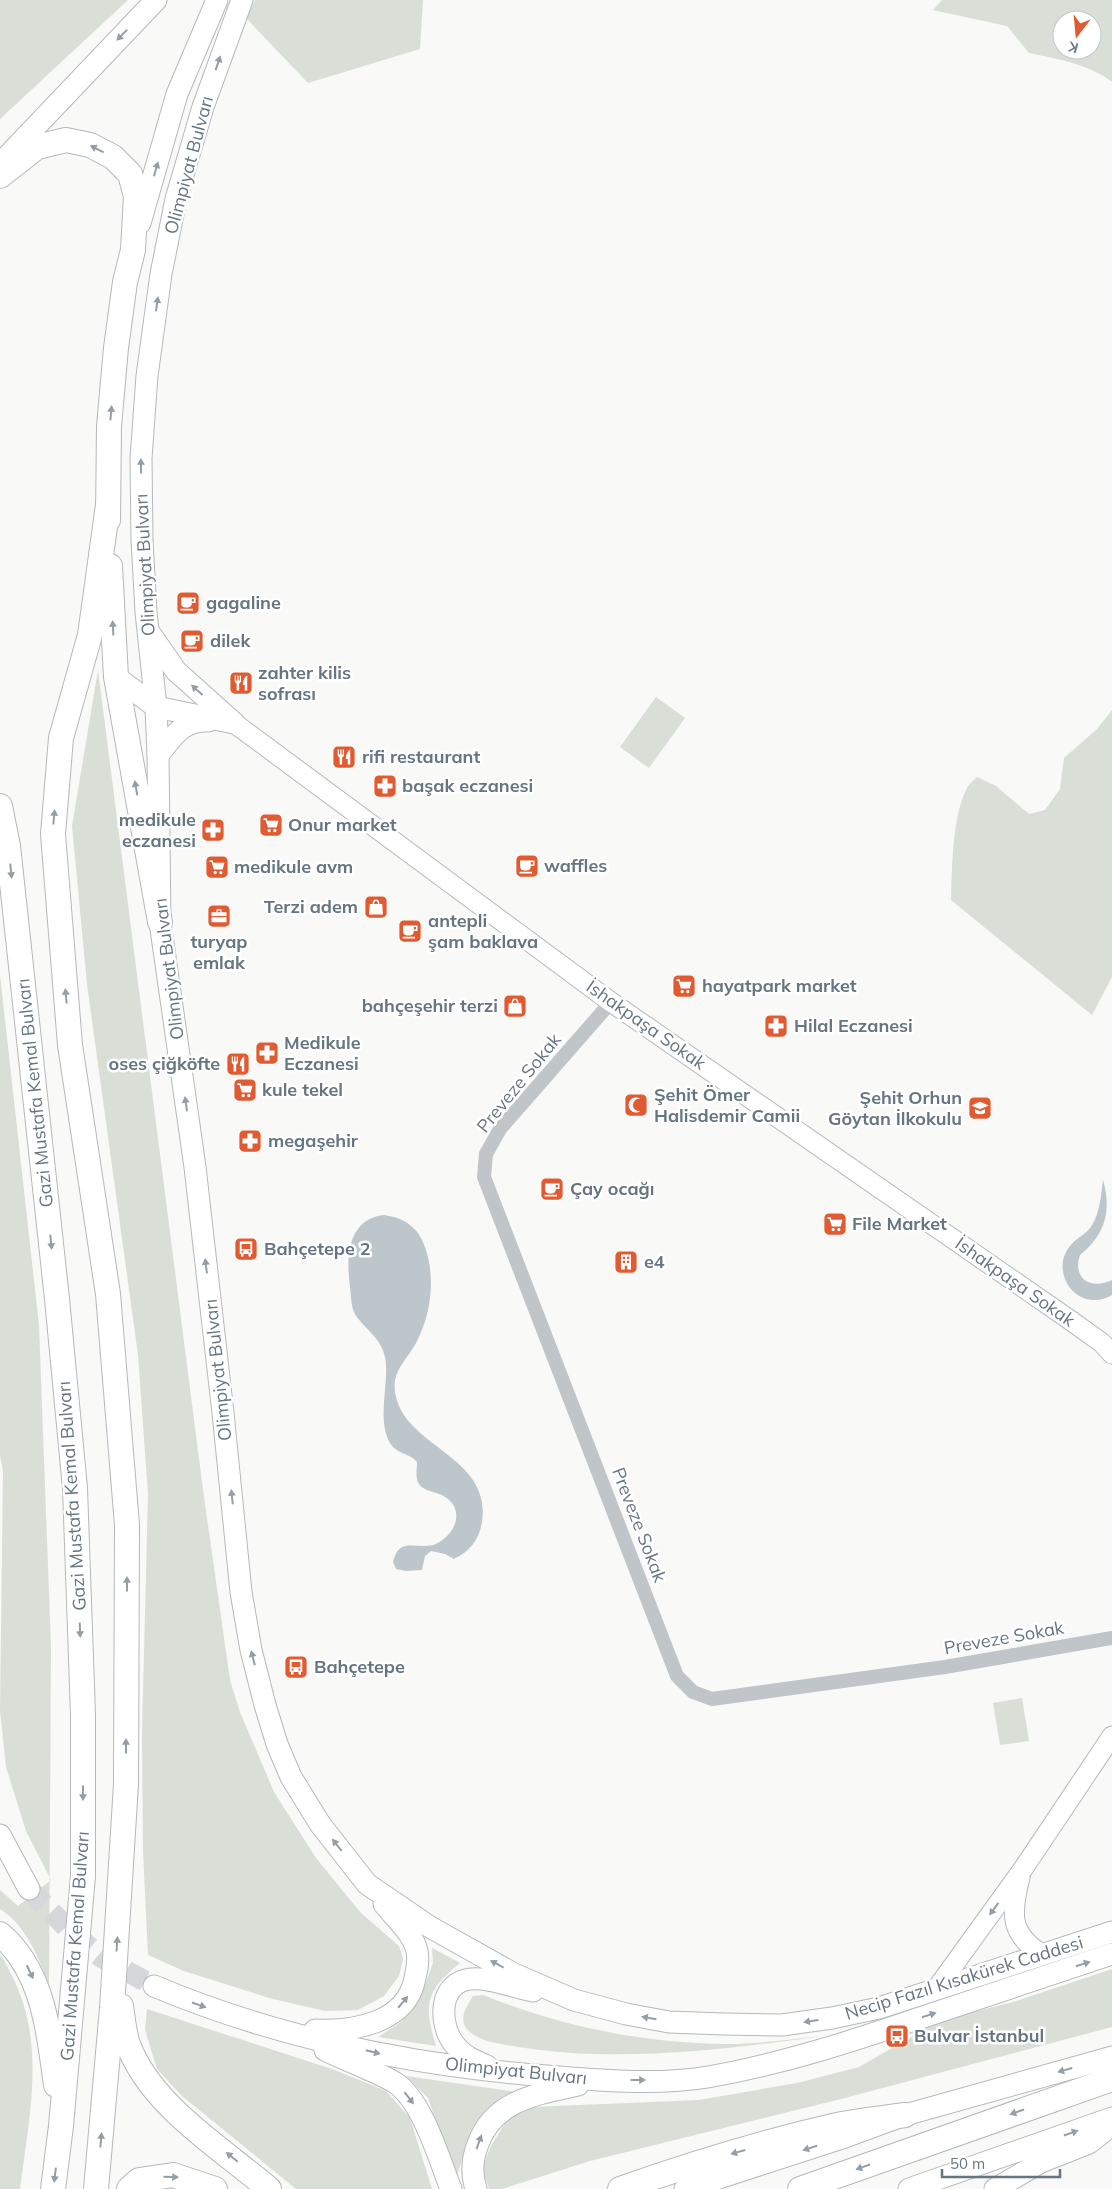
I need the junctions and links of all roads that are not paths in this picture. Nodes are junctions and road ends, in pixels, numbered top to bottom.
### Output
1 (156, 0) edge
2 (217, 0) edge
3 (242, 0) edge
4 (0, 164) edge
5 (0, 176) edge
6 (133, 250) junction
7 (108, 505) junction
8 (148, 630) junction
9 (116, 678) junction
10 (156, 707) junction
11 (234, 723) junction
12 (158, 755) junction
13 (0, 806) edge
14 (160, 922) junction
15 (611, 1002) junction
16 (1112, 1354) edge
17 (1112, 1638) edge
18 (265, 1705) joint
19 (1112, 1736) edge
20 (0, 1835) edge
21 (0, 1866) edge
22 (1023, 1870) junction
23 (367, 1884) junction
24 (1112, 1932) edge
25 (0, 1934) edge
26 (1042, 1954) junction
27 (1112, 1954) edge
28 (115, 1970) junction
29 (154, 1986) tunnel mouth
30 (937, 1988) junction
31 (574, 2000) junction
32 (275, 2027) junction
33 (882, 2031) joint
34 (1112, 2057) edge
35 (501, 2072) junction
36 (1112, 2079) edge
37 (602, 2080) junction
38 (905, 2115) junction
39 (1112, 2118) edge
40 (1112, 2125) edge
41 (61, 2126) junction
42 (53, 2189) edge
43 (96, 2189) edge
44 (129, 2189) edge
45 (214, 2189) edge
46 (269, 2189) edge
47 (451, 2189) edge
48 (476, 2189) edge
49 (620, 2189) edge
50 (685, 2189) edge
51 (800, 2189) edge
52 (909, 2189) edge
53 (995, 2189) edge

1 -> 4 main road
6 -> 2 main road
8 -> 3 main road, Olimpiyat Bulvarı
6 -> 5 highway
7 -> 6 highway
9 -> 7 highway
28 -> 7 highway
8 - 10 main road, Olimpiyat Bulvarı
11 -> 8 main road
9 - 10 main road
14 -> 9 highway
10 - 11 main road
10 - 12 main road, Olimpiyat Bulvarı
11 - 12 main road
11 - 15 street, İshakpaşa Sokak
12 - 14 main road, Olimpiyat Bulvarı
13 -> 41 highway, Gazi Mustafa Kemal Bulvarı
18 -> 14 main road, Olimpiyat Bulvarı
15 - 16 street, İshakpaşa Sokak
15 - 17 street, Preveze Sokak
23 -> 18 main road, Necip Fazıl Kısakürek Caddesi
19 - 22 street
20 - 21 main road
22 - 26 street
22 -> 30 street
31 -> 23 main road, Necip Fazıl Kısakürek Caddesi
32 -> 23 main road
24 - 26 main road, Necip Fazıl Kısakürek Caddesi
25 -> 41 highway
26 - 30 main road, Necip Fazıl Kısakürek Caddesi
33 -> 27 main road, Necip Fazıl Kısakürek Caddesi
43 -> 28 highway
46 -> 28 highway
29 -> 32 main road, Olimpiyat Bulvarı
30 -> 31 main road, Necip Fazıl Kısakürek Caddesi
31 - 35 main road
32 -> 35 main road, Olimpiyat Bulvarı
32 -> 47 main road
37 -> 33 main road, Olimpiyat Bulvarı
34 -> 38 main road
35 - 37 main road, Olimpiyat Bulvarı
36 -> 51 highway
48 -> 37 main road
38 -> 49 highway
38 -> 50 main road
52 -> 39 main road
40 - 53 main road
41 -> 42 highway, Gazi Mustafa Kemal Bulvarı
44 -> 45 highway

